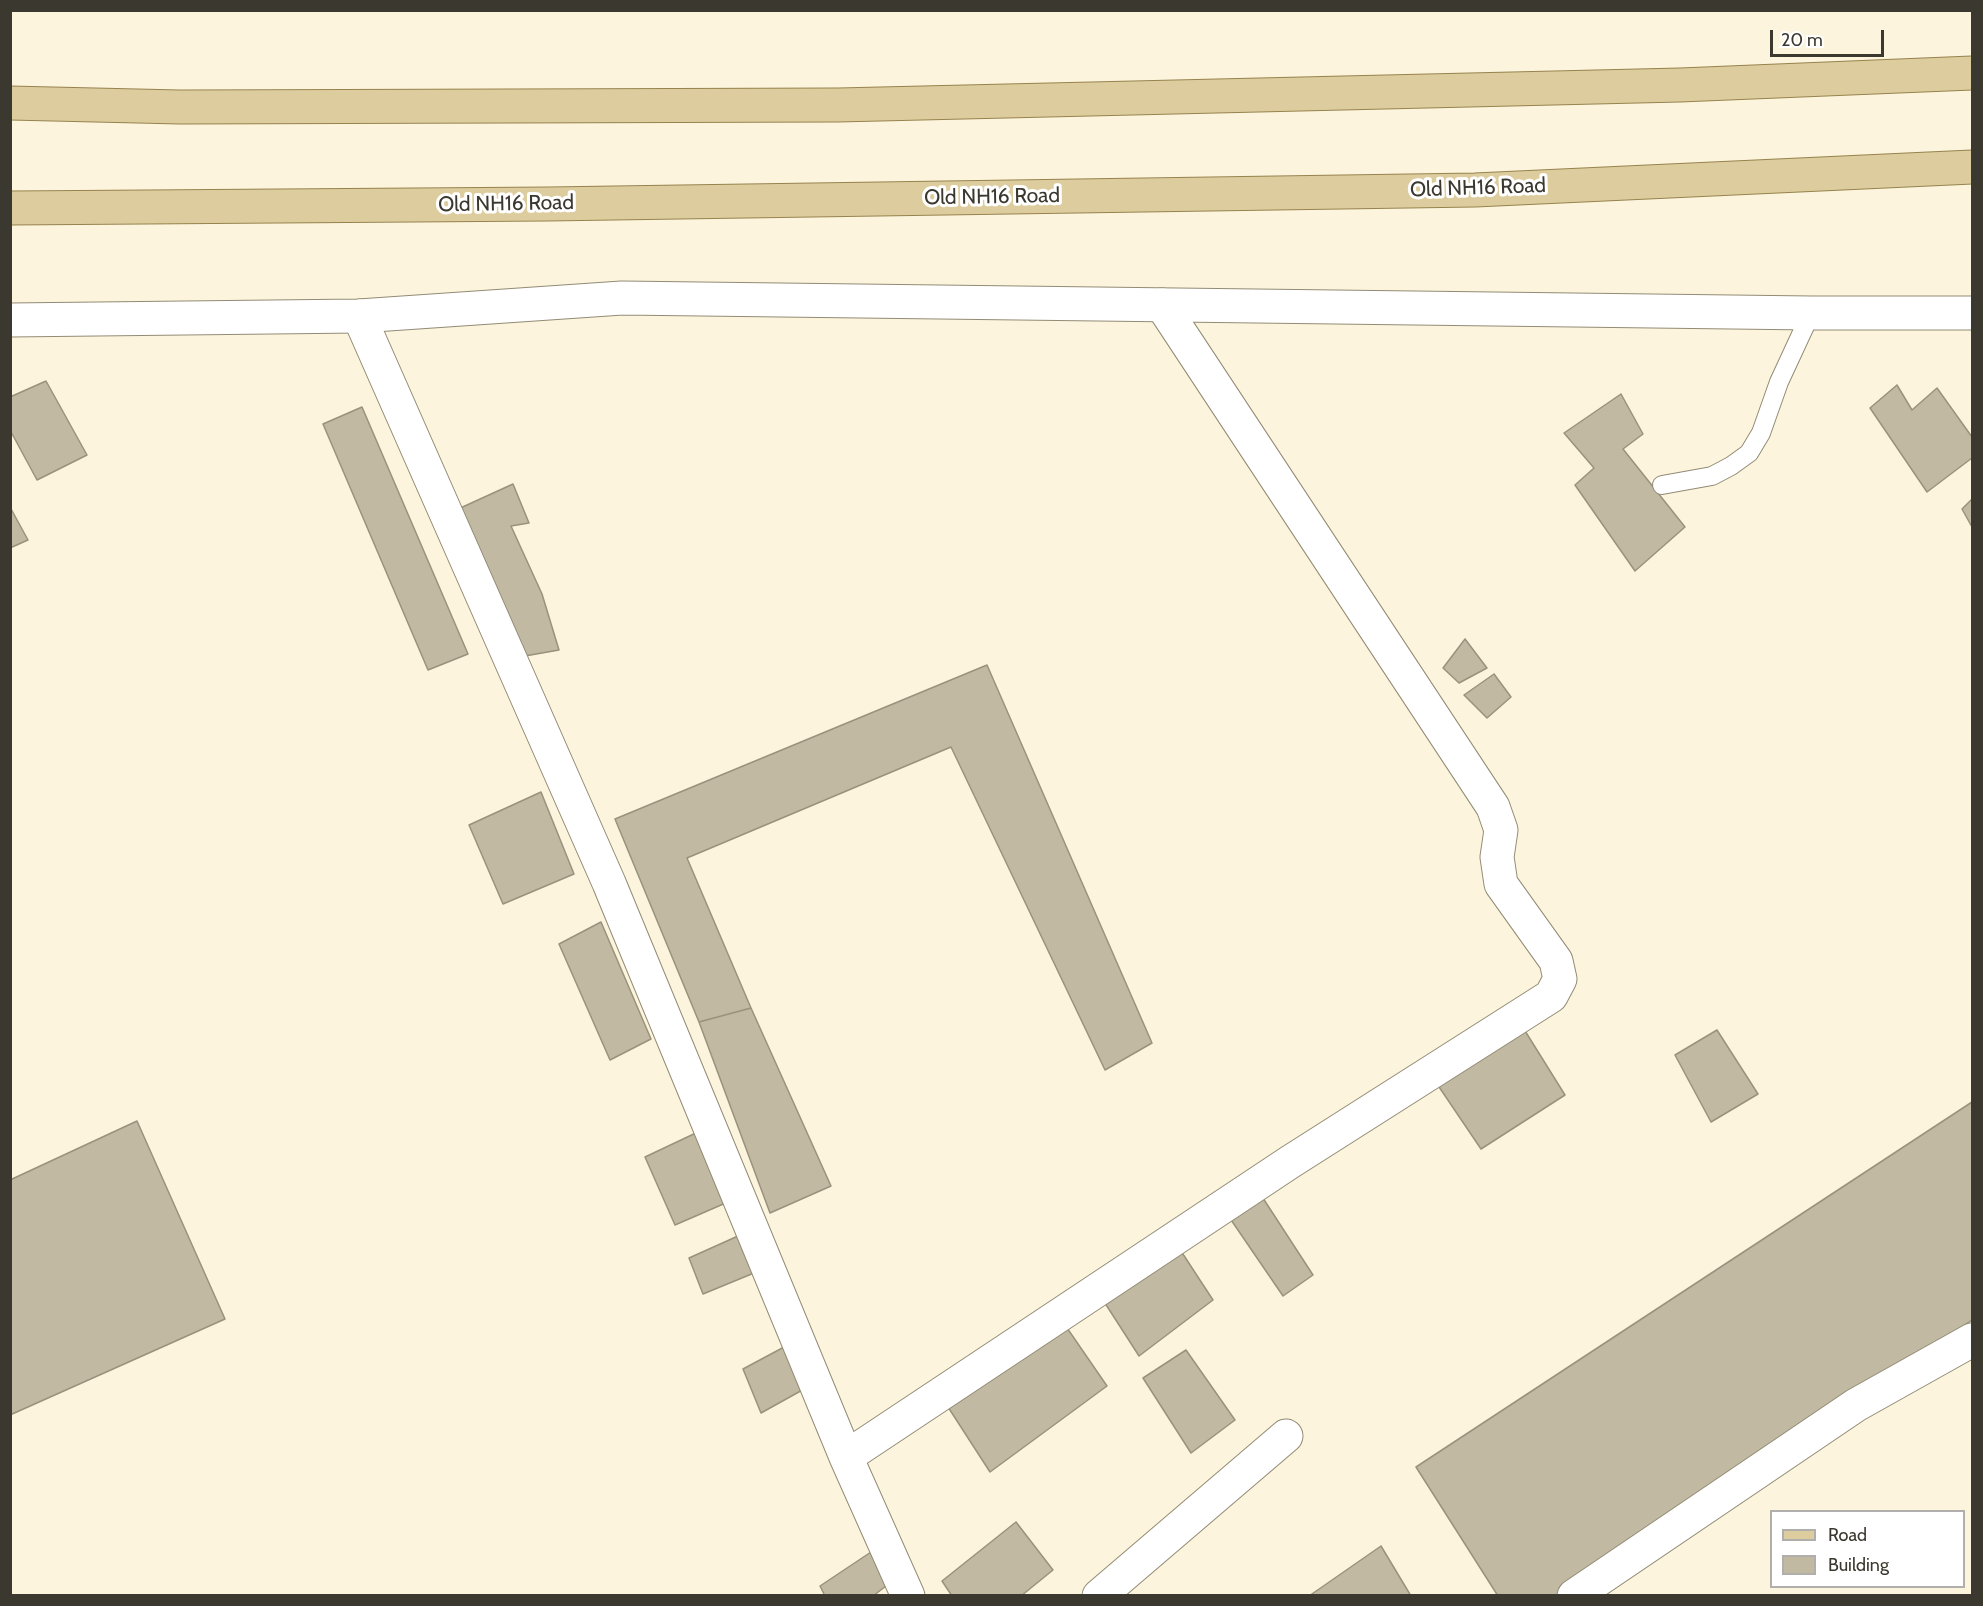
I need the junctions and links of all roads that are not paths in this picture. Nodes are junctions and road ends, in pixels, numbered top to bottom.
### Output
1 (1972, 74) edge
2 (10, 103) edge
3 (1972, 167) edge
4 (10, 208) edge
5 (1162, 305) junction
6 (1810, 313) junction
7 (1972, 313) edge
8 (359, 316) junction
9 (10, 320) edge
10 (1662, 485) dead end
11 (1972, 1340) edge
12 (1286, 1436) dead end
13 (846, 1457) junction
14 (1104, 1594) edge
15 (908, 1596) edge
16 (1574, 1596) edge

1 - 2 main road
3 - 4 main road, Old NH16 Road
5 - 6 street
5 - 8 street
5 - 13 street
6 - 7 street
6 - 10 lane
8 - 9 street
8 - 13 street
11 - 16 street
12 - 14 street
13 - 15 street

